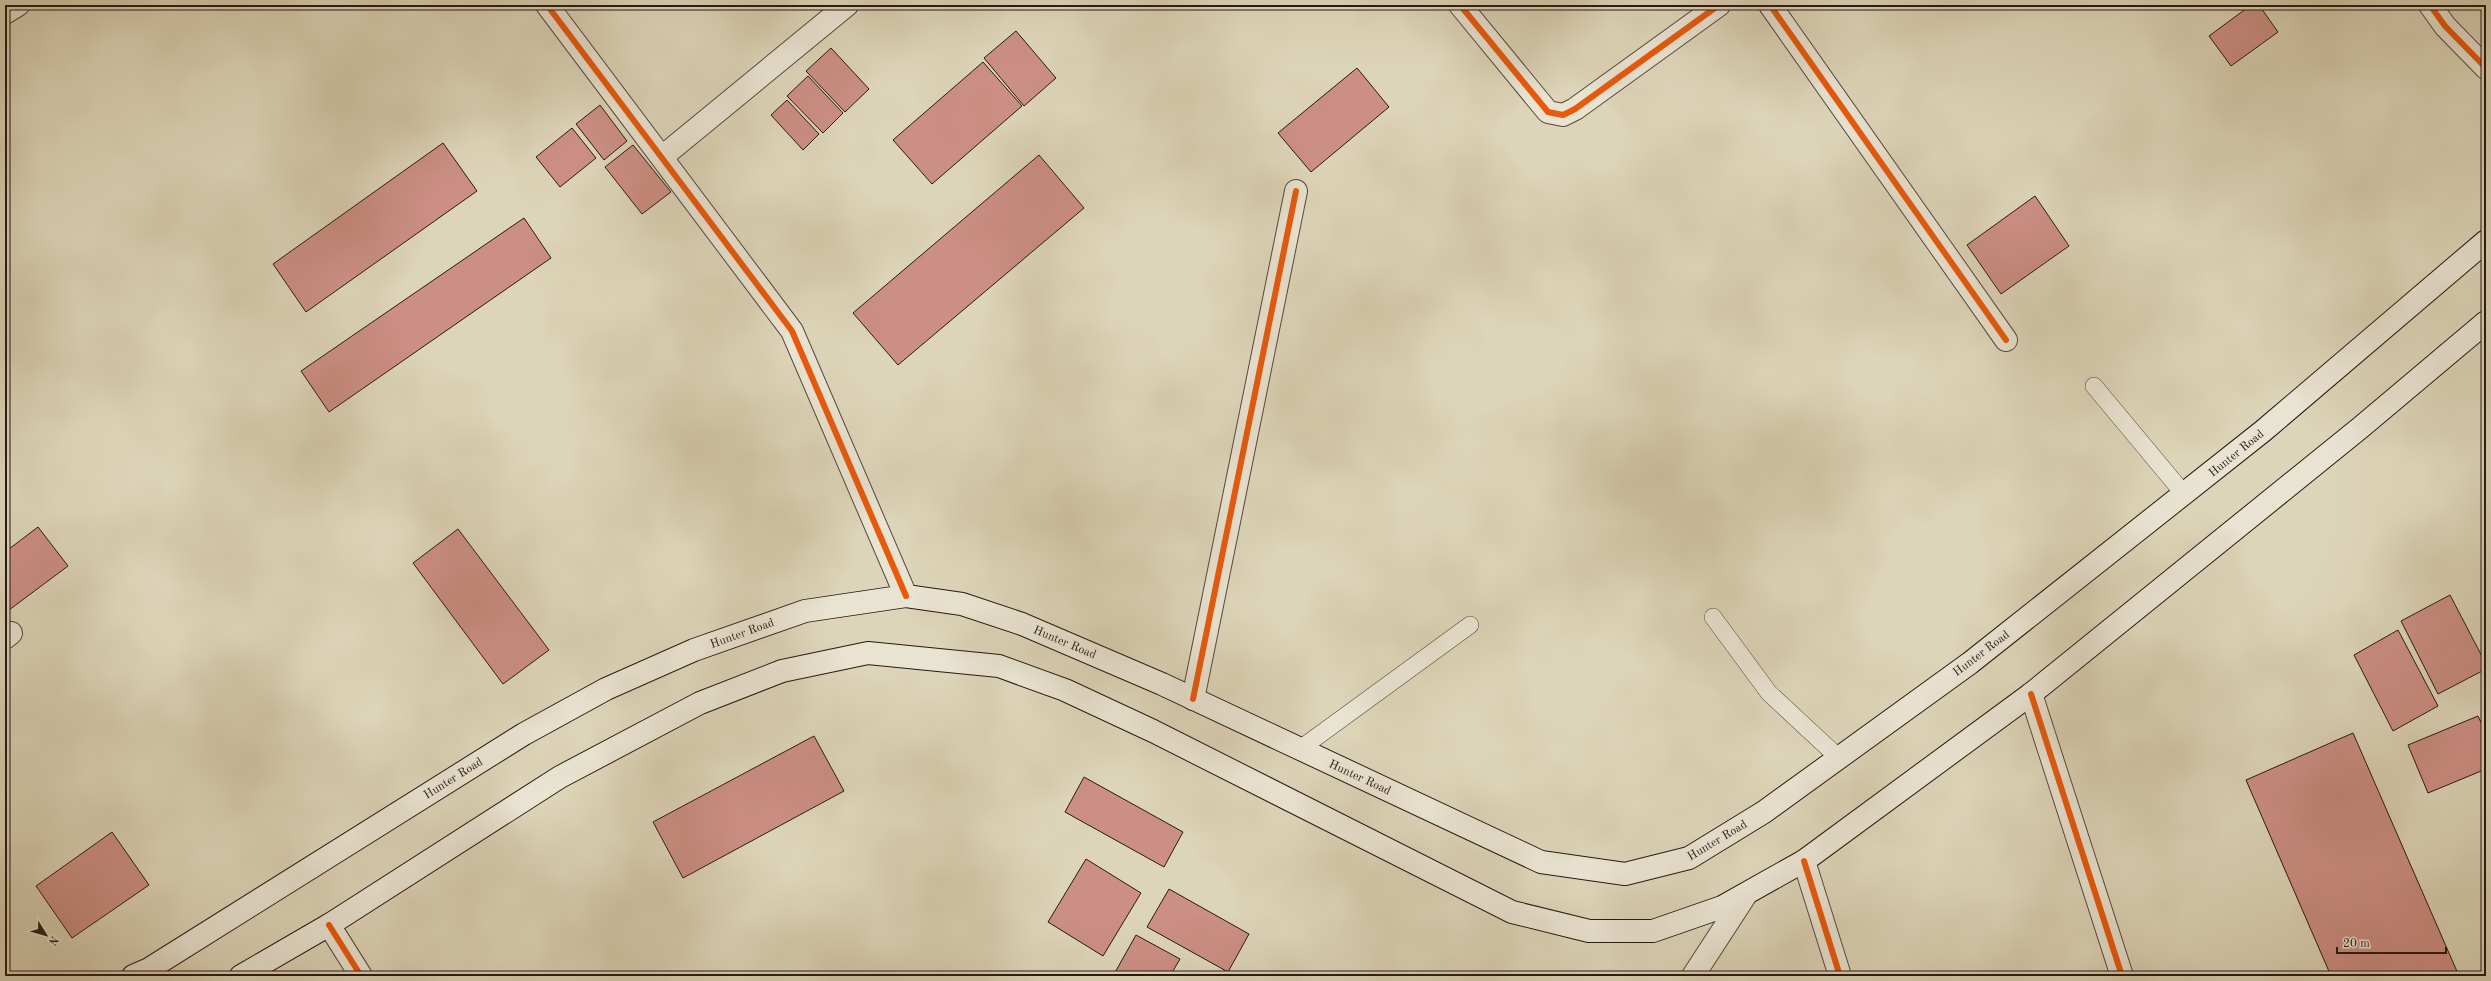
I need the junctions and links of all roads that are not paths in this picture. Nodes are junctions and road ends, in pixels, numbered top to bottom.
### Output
1 (18, 5) edge
2 (548, 5) edge
3 (847, 5) edge
4 (1460, 5) edge
5 (1719, 5) edge
6 (1770, 5) edge
7 (2430, 5) edge
8 (5, 14) edge
9 (2486, 68) edge
10 (662, 156) junction
11 (1296, 191) dead end
12 (2486, 241) edge
13 (2486, 322) edge
14 (2006, 340) dead end
15 (2094, 386) dead end
16 (2184, 494) junction
17 (906, 596) junction
18 (1713, 617) dead end
19 (1470, 625) dead end
20 (2031, 694) junction
21 (1193, 699) junction
22 (1300, 749) junction
23 (1839, 758) junction
24 (1804, 861) junction
25 (1745, 896) junction
26 (329, 925) junction
27 (133, 976) edge
28 (241, 976) edge
29 (361, 976) edge
30 (1693, 976) edge
31 (1840, 976) edge
32 (2122, 976) edge

1 - 8 main road
2 - 10 main road
3 - 10 main road
4 - 5 main road
6 - 14 main road
7 - 9 main road
10 - 17 main road
11 - 21 main road
12 - 16 main road, Hunter Road
13 - 20 main road
15 - 16 lane
16 - 23 main road, Hunter Road
17 - 21 main road, Hunter Road
17 - 27 main road, Hunter Road
18 - 23 lane
19 - 22 lane
20 - 24 main road
20 - 32 main road
21 - 22 main road, Hunter Road
22 - 23 main road, Hunter Road
24 - 25 main road
24 - 31 main road
25 - 26 main road
25 - 30 main road
26 - 28 main road
26 - 29 main road

